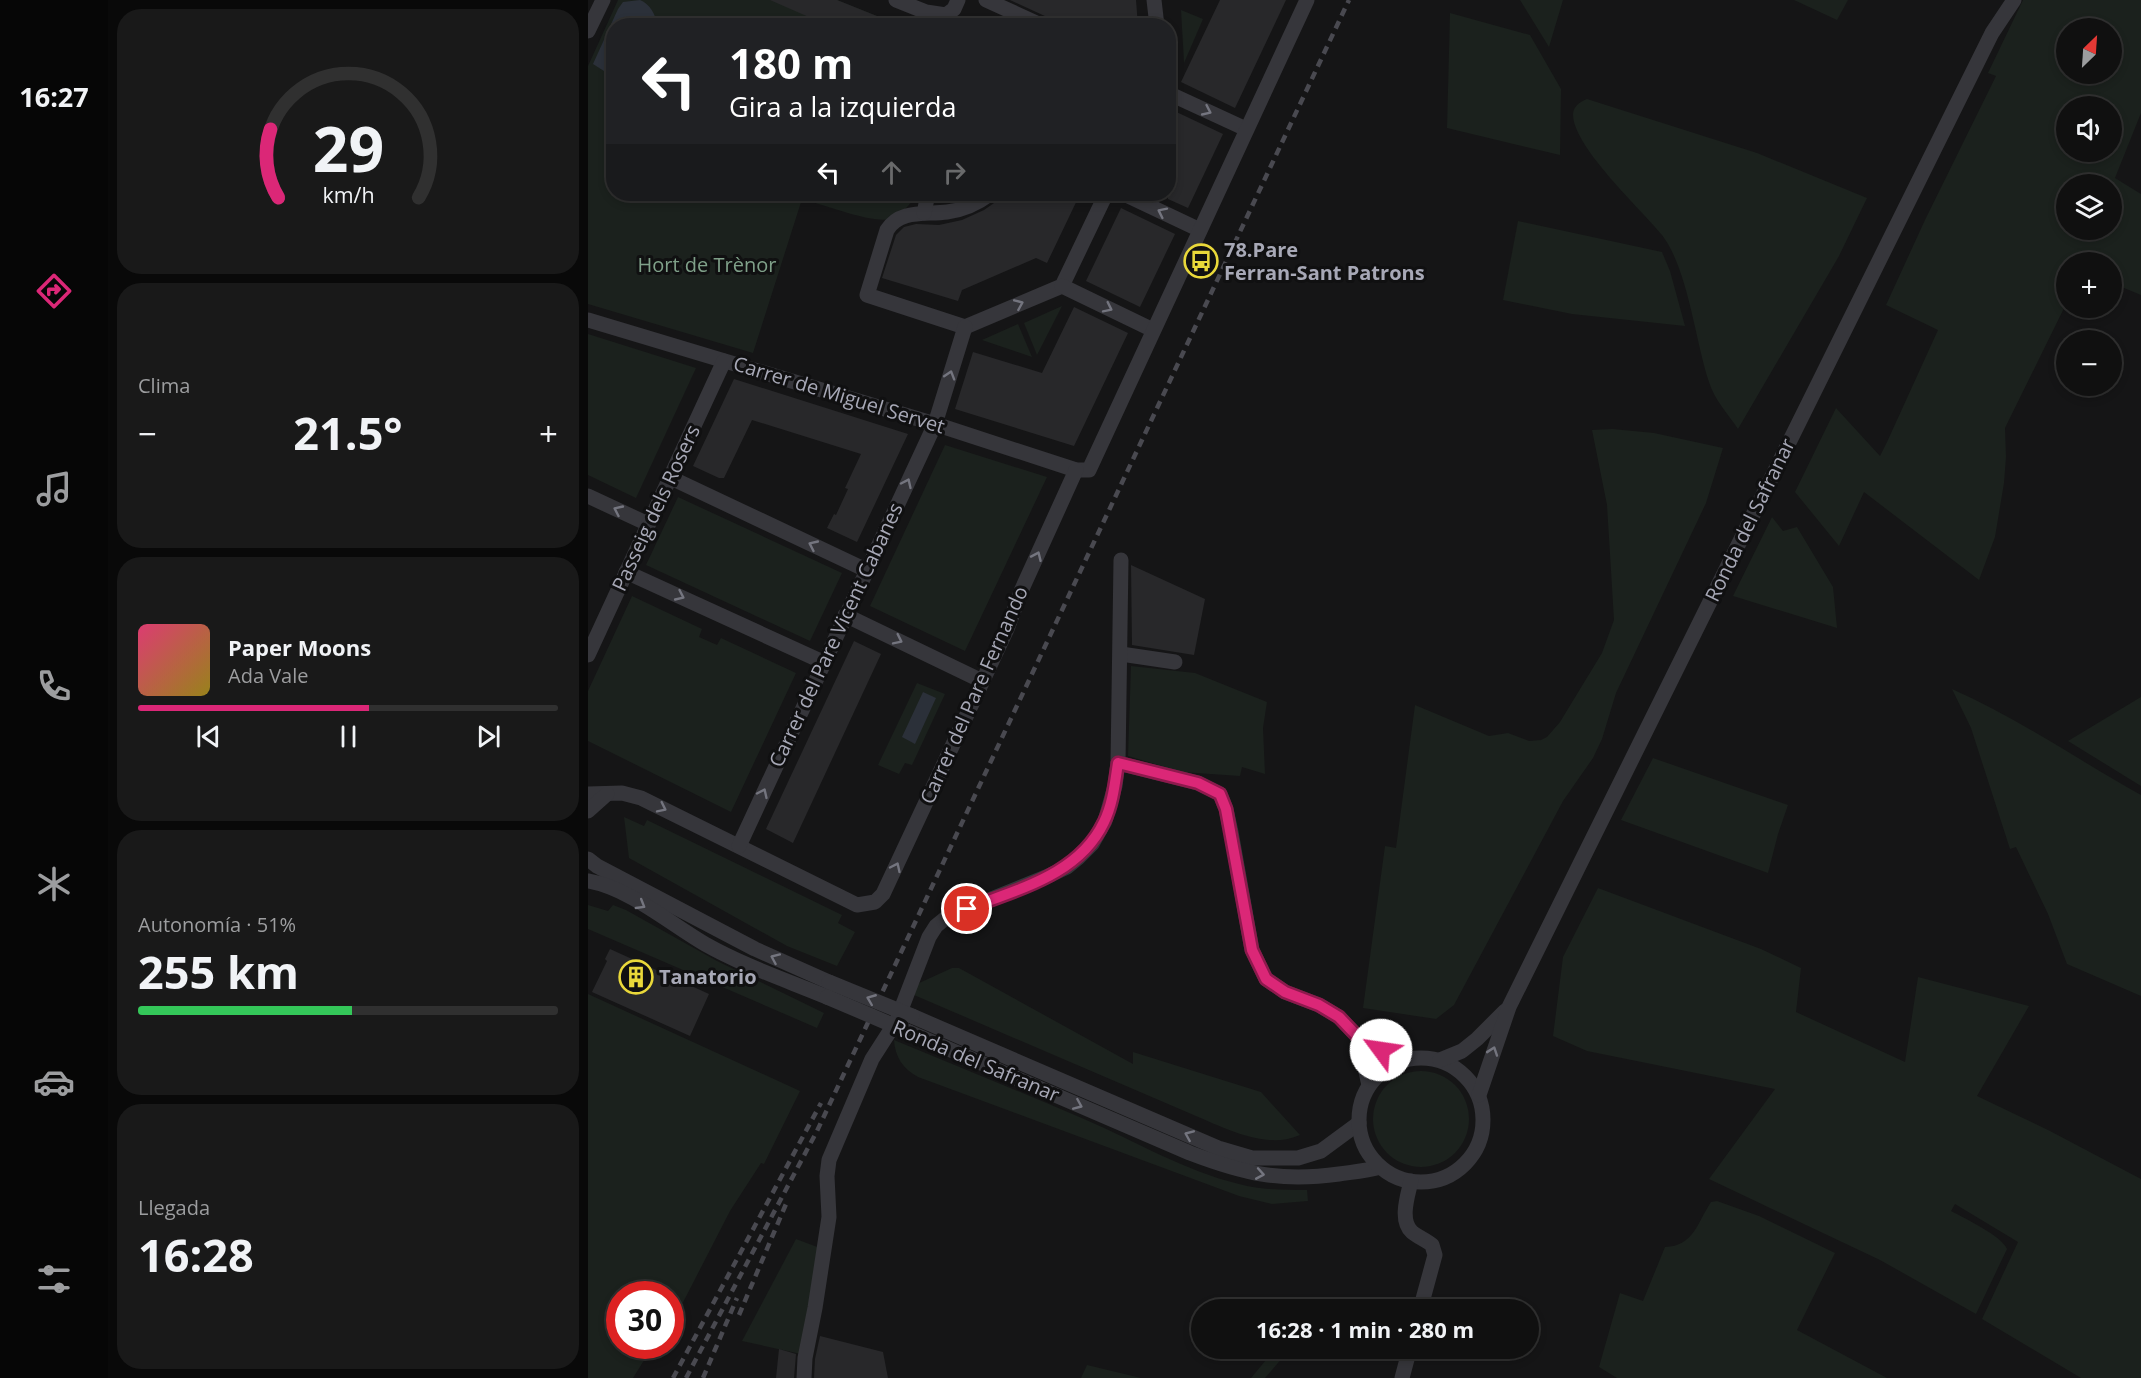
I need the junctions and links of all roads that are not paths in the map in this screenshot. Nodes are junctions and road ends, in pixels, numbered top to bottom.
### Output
1 (603, 0) edge
2 (896, 0) edge
3 (958, 0) edge
4 (986, 0) edge
5 (1154, 0) edge
6 (1307, 0) edge
7 (1999, 0) edge
8 (2014, 0) edge
9 (1025, 18) edge
10 (1156, 18) edge
11 (588, 31) edge
12 (1992, 33) junction
13 (1176, 97) edge
14 (1246, 129) junction
15 (927, 201) edge
16 (980, 201) edge
17 (1103, 201) edge
18 (1139, 201) edge
19 (924, 213) junction
20 (1200, 230) junction
21 (1062, 286) junction
22 (588, 320) edge
23 (965, 327) junction
24 (1154, 330) junction
25 (724, 361) junction
26 (935, 424) junction
27 (1082, 470) junction
28 (669, 477) junction
29 (588, 496) edge
30 (648, 524) junction
31 (1121, 560) dead end
32 (866, 570) junction
33 (626, 572) junction
34 (845, 615) junction
35 (1121, 654) junction
36 (588, 655) edge
37 (823, 662) junction
38 (1175, 662) dead end
39 (982, 681) junction
40 (1118, 763) junction
41 (588, 794) edge
42 (607, 794) junction
43 (588, 811) edge
44 (739, 846) junction
45 (588, 859) edge
46 (588, 882) edge
47 (828, 990) junction
48 (1509, 1006) junction
49 (1358, 1037) junction
50 (1440, 1060) junction
51 (1401, 1061) junction
52 (1369, 1085) junction
53 (1479, 1095) junction
54 (1359, 1123) junction
55 (1380, 1167) junction
56 (1411, 1181) junction
57 (1423, 1299) edge
58 (1407, 1359) edge
59 (804, 1378) edge
60 (1402, 1378) edge

1 - 11 street
2 - 3 street
4 - 9 street
5 - 10 street
6 - 14 street, Carrer del Pare Fernando
7 - 12 street, Ronda del Safranar
8 - 12 street, Ronda del Safranar
12 - 48 street, Ronda del Safranar
13 -> 14 street
14 - 20 street, Carrer del Pare Fernando
15 - 19 street
16 - 19 street
17 - 21 street
20 -> 18 street
19 - 23 street
20 - 24 street, Carrer del Pare Fernando
23 -> 21 street
21 -> 24 street
22 - 25 street, Carrer de Miguel Servet
26 -> 23 street, Carrer del Pare Vicent Cabanes
24 - 27 street, Carrer del Pare Fernando
25 - 26 street, Carrer de Miguel Servet
25 - 28 street, Passeig dels Rosers
26 - 27 street, Carrer de Miguel Servet
32 -> 26 street, Carrer del Pare Vicent Cabanes
39 -> 27 street, Carrer del Pare Fernando
28 - 30 street, Passeig dels Rosers
32 -> 28 street
30 -> 29 street
30 - 33 street, Passeig dels Rosers
31 - 35 street
32 - 34 street, Carrer del Pare Vicent Cabanes
33 - 36 street, Passeig dels Rosers
33 -> 37 street
34 - 37 street, Carrer del Pare Vicent Cabanes
34 -> 39 street
35 - 38 street
35 - 40 street
44 -> 37 street, Carrer del Pare Vicent Cabanes
44 -> 39 street, Carrer del Pare Fernando
40 - 49 street
40 - 59 street
41 - 42 street
42 - 43 street
42 -> 44 street
47 -> 45 street, Ronda del Safranar
46 -> 47 street, Ronda del Safranar
54 -> 47 street, Ronda del Safranar, bridge
47 -> 55 street, Ronda del Safranar, bridge
48 - 50 street, Ronda del Safranar
53 -> 48 street, Ronda del Safranar
49 - 51 street
49 - 52 street
50 - 51 street
50 - 53 street
51 - 52 street
52 - 54 street
53 - 56 street
54 - 55 street
55 - 56 street
56 - 57 street
58 - 60 street

